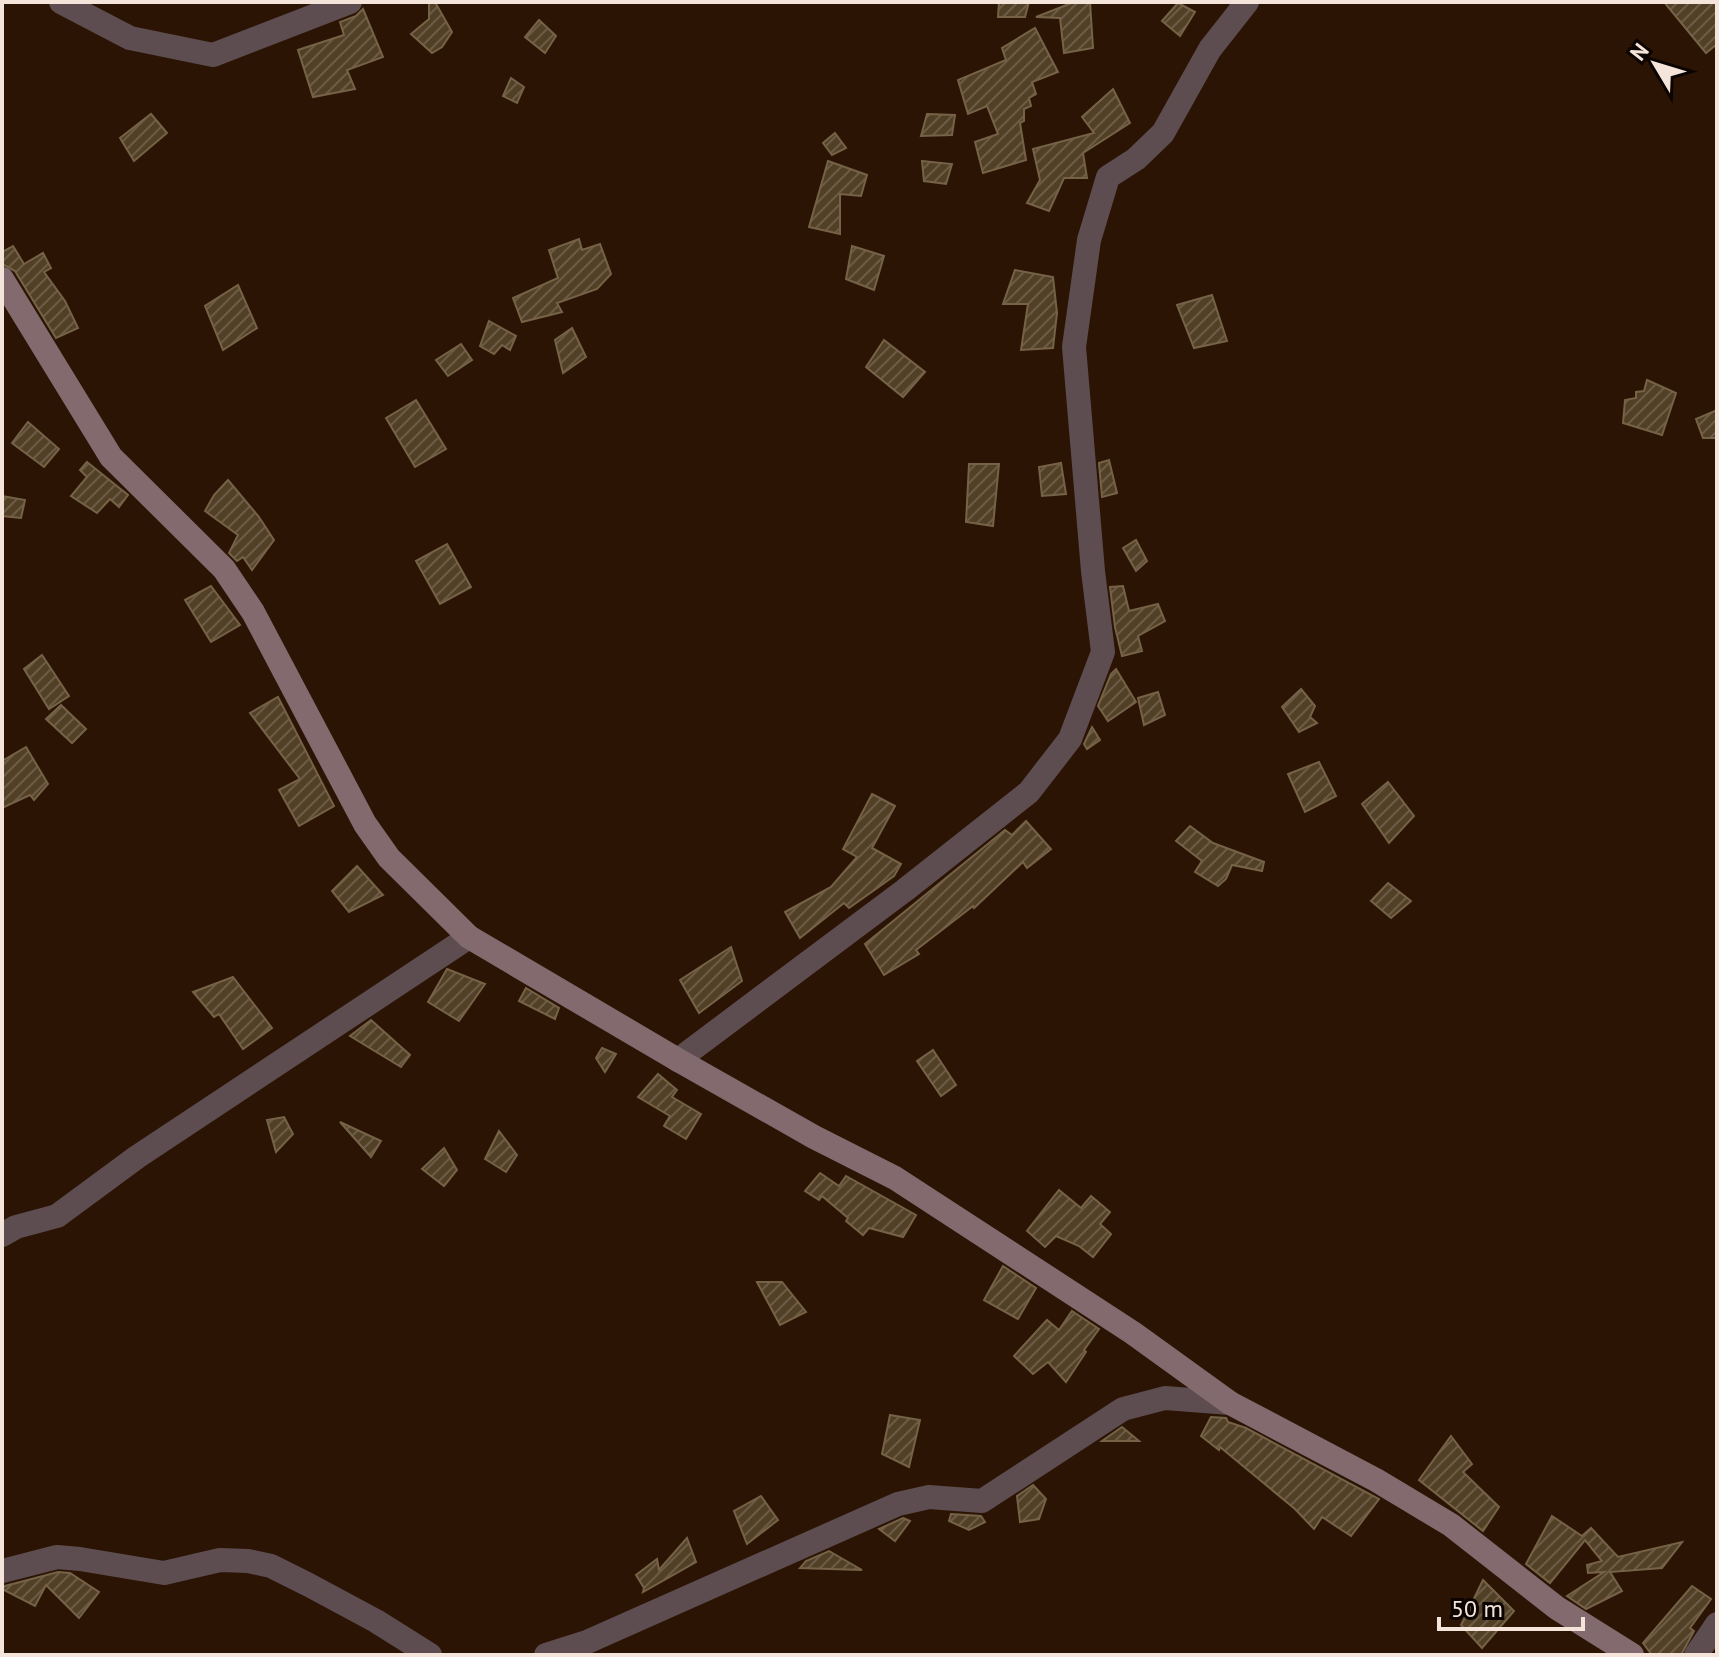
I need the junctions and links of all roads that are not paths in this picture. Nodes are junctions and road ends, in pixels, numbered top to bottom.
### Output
1 (61, 2) edge
2 (350, 2) edge
3 (1247, 2) edge
4 (2, 279) edge
5 (469, 937) junction
6 (678, 1060) junction
7 (2, 1235) edge
8 (1230, 1403) junction
9 (2, 1571) edge
10 (1717, 1624) edge
11 (430, 1655) edge
12 (546, 1655) edge
13 (1632, 1655) edge
14 (1696, 1655) edge

1 - 2 street
3 - 6 street
4 - 5 street
5 - 6 street
5 - 7 street
6 - 8 street
8 - 12 street
8 - 13 street
9 - 11 street
10 - 14 street

